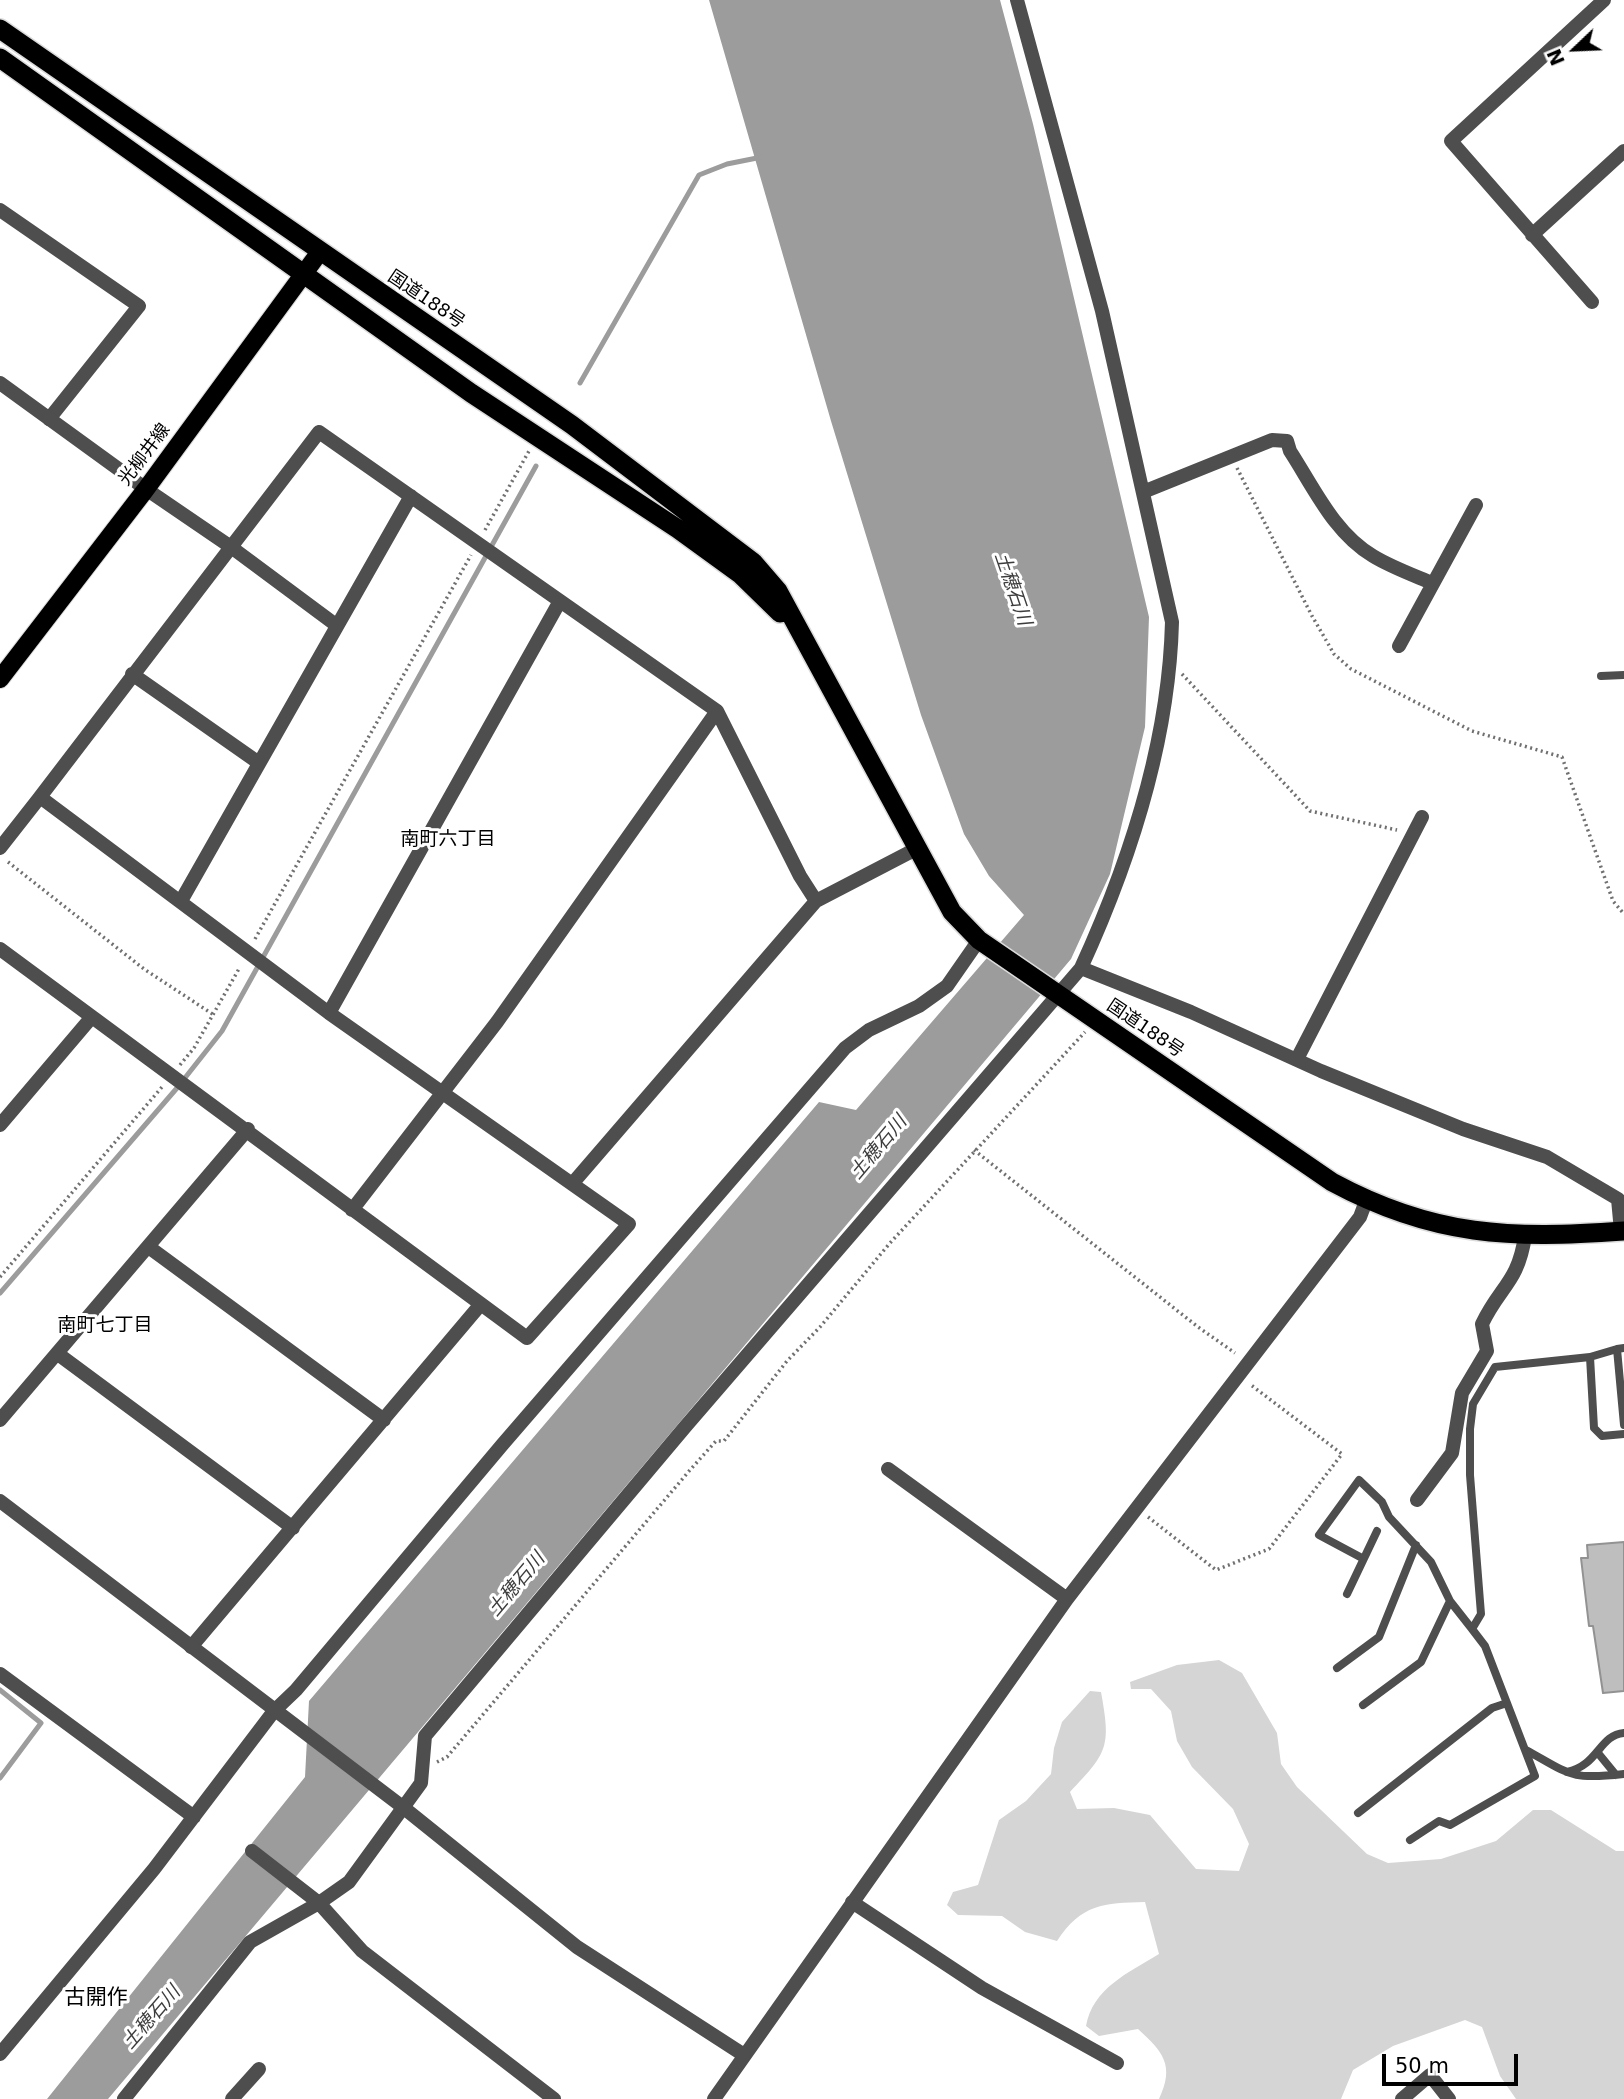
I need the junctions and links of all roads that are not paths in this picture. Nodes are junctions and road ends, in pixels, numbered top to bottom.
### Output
1 (1017, 0) edge
2 (1604, 0) edge
3 (0, 29) edge
4 (0, 58) edge
5 (1624, 151) edge
6 (0, 210) edge
7 (1532, 235) junction
8 (319, 253) junction
9 (305, 273) junction
10 (1592, 302) dead end
11 (0, 383) edge
12 (49, 419) junction
13 (146, 489) junction
14 (1143, 492) junction
15 (411, 496) junction
16 (1476, 505) dead end
17 (231, 547) junction
18 (1432, 583) junction
19 (560, 601) junction
20 (336, 625) junction
21 (800, 634) junction
22 (1399, 646) dead end
23 (132, 674) junction
24 (1624, 675) edge
25 (1601, 676) dead end
26 (0, 679) edge
27 (716, 711) junction
28 (259, 763) junction
29 (40, 797) junction
30 (1422, 817) dead end
31 (0, 848) edge
32 (916, 849) junction
33 (181, 901) junction
34 (816, 901) junction
35 (984, 943) junction
36 (0, 949) edge
37 (1081, 968) junction
38 (1056, 993) junction
39 (329, 1013) junction
40 (91, 1018) junction
41 (1297, 1059) junction
42 (443, 1091) junction
43 (0, 1125) edge
44 (247, 1129) junction
45 (572, 1184) junction
46 (1366, 1201) junction
47 (352, 1210) junction
48 (1623, 1231) edge
49 (1525, 1236) junction
50 (150, 1248) junction
51 (481, 1304) junction
52 (1621, 1349) edge
53 (58, 1354) junction
54 (1590, 1357) junction
55 (0, 1420) edge
56 (384, 1420) junction
57 (1624, 1425) edge
58 (1624, 1434) edge
59 (888, 1469) dead end
60 (1417, 1500) dead end
61 (0, 1501) edge
62 (293, 1528) junction
63 (1377, 1531) dead end
64 (1416, 1545) junction
65 (1362, 1558) junction
66 (1347, 1594) dead end
67 (1067, 1599) junction
68 (1450, 1601) junction
69 (1472, 1629) junction
70 (191, 1647) junction
71 (1337, 1668) dead end
72 (0, 1674) edge
73 (1507, 1703) junction
74 (1363, 1705) dead end
75 (274, 1711) junction
76 (1624, 1733) edge
77 (1525, 1749) junction
78 (1598, 1753) junction
79 (1564, 1773) junction
80 (1620, 1775) edge
81 (404, 1808) junction
82 (1358, 1812) dead end
83 (194, 1817) junction
84 (1410, 1840) dead end
85 (252, 1851) dead end
86 (852, 1902) junction
87 (319, 1903) junction
88 (0, 2054) edge
89 (744, 2055) junction
90 (1117, 2063) dead end
91 (259, 2069) dead end
92 (124, 2099) edge
93 (232, 2099) edge
94 (554, 2099) edge
95 (714, 2099) edge
96 (1402, 2099) edge
97 (1449, 2099) edge

1 - 14 street
2 - 7 street
3 - 8 highway, 国道188号
4 - 9 highway, 国道188号
5 - 7 street
6 - 12 street
7 - 10 street
8 - 9 main road, 光柳井線
8 - 21 highway, 国道188号
9 - 13 main road, 光柳井線
9 - 21 highway, 国道188号
11 - 12 street
12 - 13 street
13 - 17 street
13 - 26 main road, 光柳井線
14 - 18 street
14 - 37 street
15 - 17 street
15 - 19 street
15 - 20 street
16 - 18 street
17 - 20 street
17 - 23 street
18 - 22 street
19 - 27 street
19 - 39 street
20 - 28 street
21 - 32 highway, 国道188号
23 - 28 street
23 - 29 street
24 - 25 lane
27 - 34 street
27 - 42 street
28 - 33 street
29 - 31 street
29 - 33 street
30 - 41 street
32 - 34 street
32 - 35 highway, 国道188号
33 - 39 street
34 - 45 street
35 - 38 highway, 国道188号
35 - 75 street
36 - 40 street
37 - 38 street
37 - 41 street
38 - 46 highway, 国道188号
38 - 81 street
39 - 42 street
40 - 43 street
40 - 44 street
41 - 48 street
42 - 45 street
42 - 47 street
44 - 47 street
44 - 50 street
45 - 51 street
46 - 49 highway, 国道188号
46 - 67 street
47 - 51 street
48 - 49 highway, 国道188号
49 - 60 street
50 - 53 street
50 - 56 street
51 - 56 street
52 - 54 lane
52 - 57 lane
53 - 55 street
53 - 62 street
54 - 58 lane
54 - 69 lane
56 - 62 street
59 - 67 street
61 - 70 street
62 - 70 street
63 - 65 lane
64 - 65 lane
64 - 68 lane
64 - 71 lane
65 - 66 lane
67 - 86 street
68 - 69 lane
68 - 74 lane
69 - 73 lane
70 - 75 street
72 - 83 street
73 - 77 lane
73 - 82 lane
75 - 81 street
75 - 83 street
76 - 78 lane
77 - 79 lane
77 - 84 lane
78 - 79 lane
78 - 80 lane
79 - 80 lane
81 - 87 street
81 - 89 street
83 - 88 street
85 - 87 street
86 - 89 street
86 - 90 street
87 - 92 street
87 - 94 street
89 - 95 street
91 - 93 street
96 - 97 street

